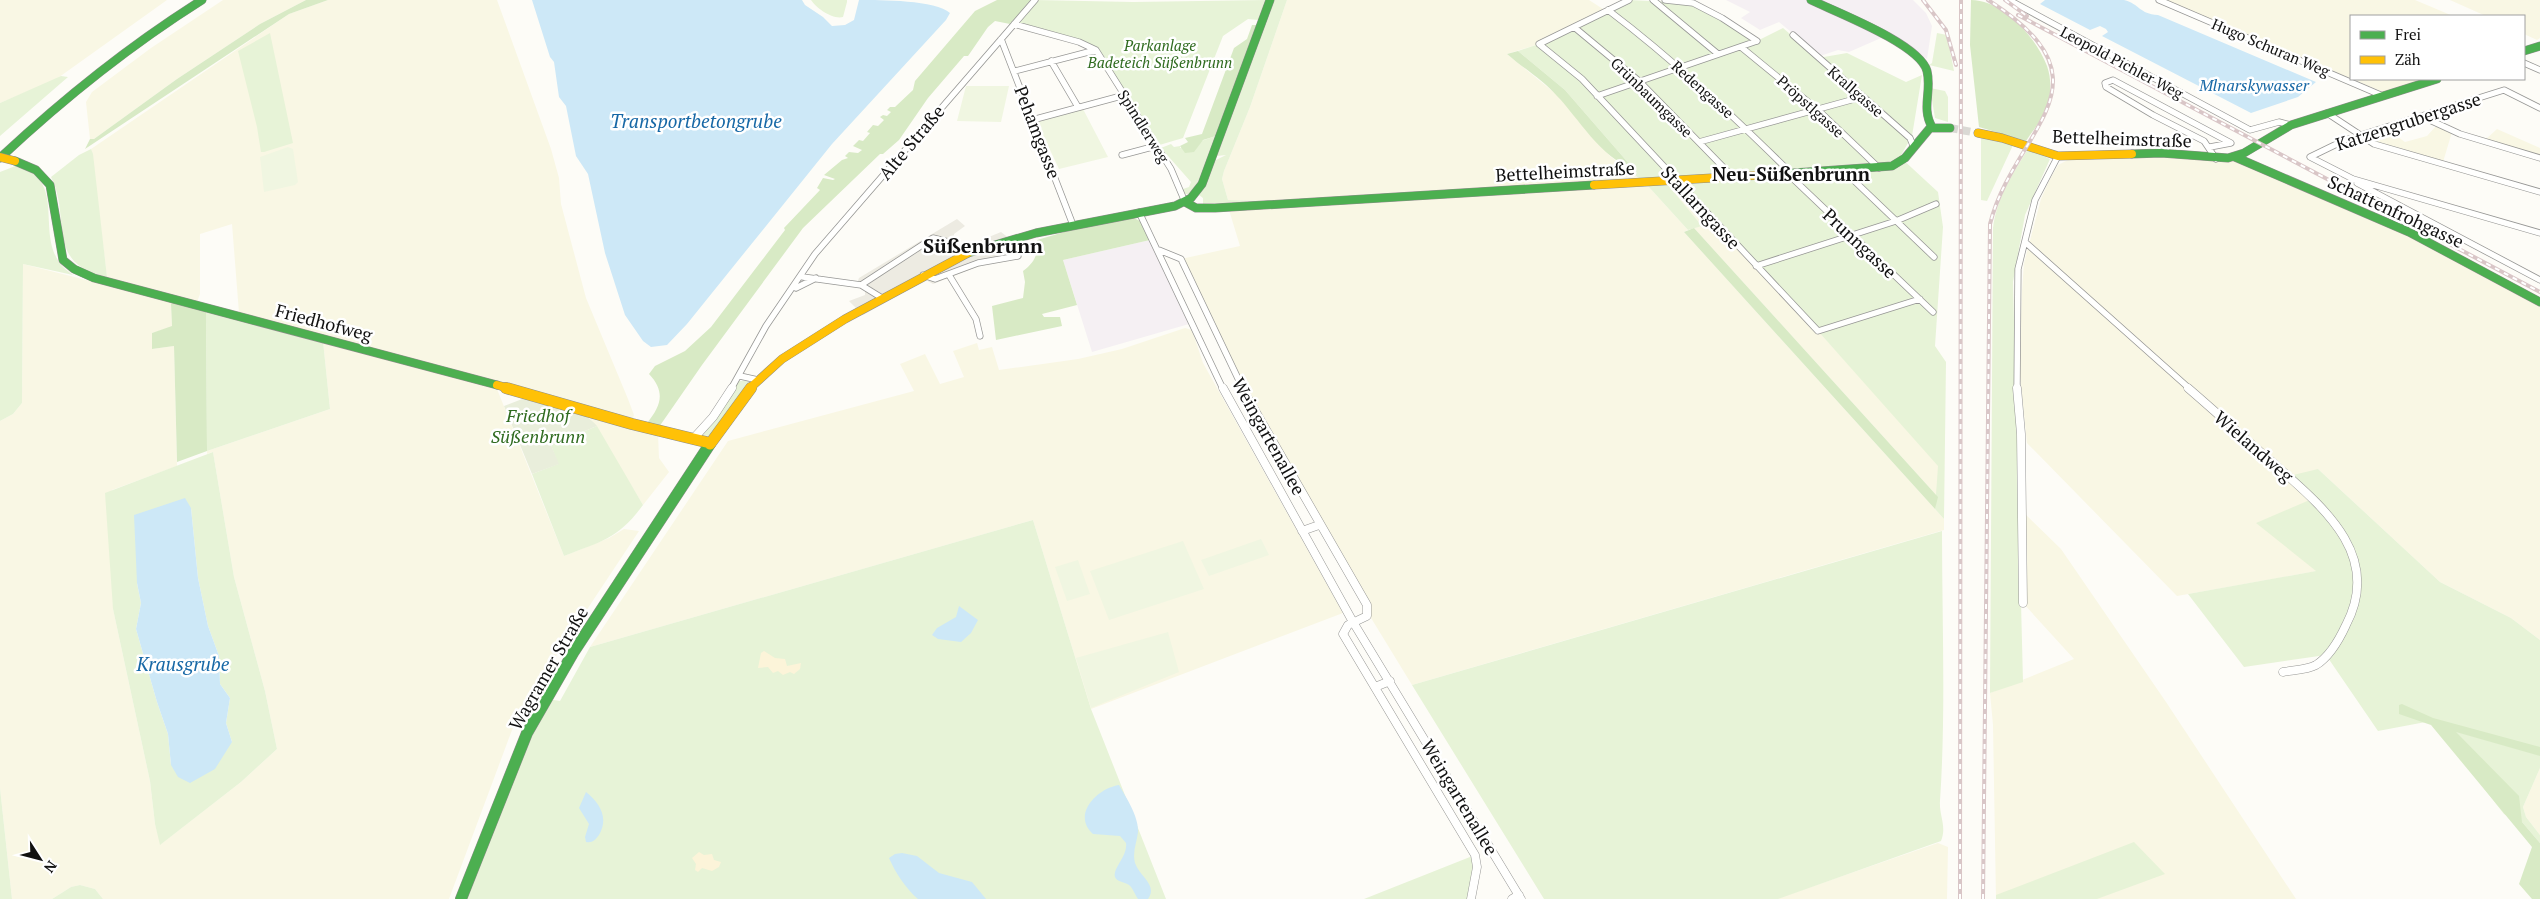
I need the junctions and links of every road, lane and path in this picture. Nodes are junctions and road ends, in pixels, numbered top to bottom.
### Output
1 (190, 0) edge
2 (202, 0) edge
3 (1035, 0) edge
4 (1270, 0) edge
5 (1629, 0) edge
6 (1653, 0) edge
7 (1665, 0) edge
8 (1811, 0) edge
9 (2009, 0) edge
10 (2159, 0) edge
11 (1696, 1) edge
12 (1608, 10) junction
13 (1014, 24) junction
14 (1574, 27) junction
15 (1793, 36) dead end
16 (1001, 39) junction
17 (2540, 46) edge
18 (1741, 47) junction
19 (1096, 50) junction
20 (2525, 51) edge
21 (1718, 54) junction
22 (1051, 61) junction
23 (2525, 62) edge
24 (1679, 67) junction
25 (2540, 70) edge
26 (1015, 71) junction
27 (2434, 80) edge
28 (1639, 81) junction
29 (1124, 95) junction
30 (1598, 96) junction
31 (2383, 96) junction
32 (1862, 97) junction
33 (1078, 107) junction
34 (2540, 108) edge
35 (1818, 110) junction
36 (2327, 113) junction
37 (2421, 116) junction
38 (1032, 120) junction
39 (2291, 125) junction
40 (1932, 127) junction
41 (1950, 128) tunnel mouth
42 (1747, 129) junction
43 (1978, 133) tunnel mouth
44 (2360, 136) junction
45 (1699, 142) junction
46 (0, 146) edge
47 (1156, 146) junction
48 (2210, 147) junction
49 (1914, 148) junction
50 (1122, 155) dead end
51 (2058, 156) junction
52 (0, 157) edge
53 (2235, 157) junction
54 (2216, 158) junction
55 (2540, 158) edge
56 (1879, 168) junction
57 (1727, 171) dead end
58 (1844, 171) junction
59 (1790, 174) junction
60 (2353, 179) junction
61 (1677, 181) junction
62 (2540, 192) edge
63 (1185, 202) junction
64 (1936, 204) dead end
65 (1139, 212) junction
66 (1896, 221) junction
67 (1073, 225) junction
68 (2540, 233) edge
69 (1852, 235) junction
70 (2025, 242) junction
71 (1159, 250) junction
72 (962, 255) junction
73 (1018, 256) dead end
74 (1934, 257) dead end
75 (1756, 266) junction
76 (923, 275) junction
77 (949, 275) junction
78 (803, 277) junction
79 (816, 278) junction
80 (2540, 280) edge
81 (861, 285) junction
82 (794, 288) junction
83 (882, 298) junction
84 (1920, 299) junction
85 (2540, 302) edge
86 (1933, 312) dead end
87 (980, 336) dead end
88 (740, 376) junction
89 (758, 380) junction
90 (693, 440) junction
91 (710, 443) junction
92 (1319, 525) junction
93 (1302, 532) junction
94 (2023, 602) dead end
95 (1353, 622) junction
96 (2283, 672) dead end
97 (1390, 681) junction
98 (1375, 687) junction
99 (1517, 898) edge
100 (461, 899) edge
101 (1471, 899) edge

1 - 46 main road
2 - 52 main road
3 - 13 street, Alte Straße
4 - 63 main road
5 - 12 street
6 - 21 street
7 - 11 street
8 - 40 main road
9 - 39 street, Leopold Pichler Weg
10 - 31 street, Hugo Schuran Weg
11 - 18 street
12 - 14 street
12 - 24 street, Redengasse
13 - 16 street, Alte Straße
13 - 19 street
14 - 28 street, Grünbaumgasse
14 - 30 street, Stallarngasse
15 - 32 street, Krallgasse
16 - 26 street, Pehamgasse
16 - 78 street, Alte Straße
17 - 20 main road
18 - 21 street
18 - 35 street, Pröpstlgasse
19 - 22 street
19 - 29 street, Spindlerweg
21 - 24 street
22 - 26 street
22 - 33 street
23 - 25 street
24 - 28 street
24 - 42 street, Redengasse
26 - 38 street, Pehamgasse
27 - 31 main road, Bettelheimstraße
28 - 30 street
28 - 45 street, Grünbaumgasse
29 - 33 street
29 - 47 street, Spindlerweg
30 - 61 street, Stallarngasse
31 - 36 main road, Bettelheimstraße
32 - 35 street
32 - 49 street, Krallgasse
33 - 38 street
34 - 37 street, Katzengrubergasse
35 - 42 street
35 - 56 street, Pröpstlgasse
36 - 39 main road, Bettelheimstraße
36 - 44 street
37 - 44 street, Katzengrubergasse
37 - 55 street
38 - 67 street, Pehamgasse
39 - 53 main road, Bettelheimstraße
40 - 41 main road
40 - 49 main road, Bettelheimstraße
42 - 45 street
42 - 59 street, Redengasse
43 - 51 main road, Bettelheimstraße
44 - 60 street, Katzengrubergasse
44 - 62 street
45 - 57 street, Grünbaumgasse
47 - 50 street
47 - 63 street, Spindlerweg
48 - 48 street
48 - 54 street
49 - 56 main road, Bettelheimstraße
51 - 54 main road, Bettelheimstraße
51 - 70 street
52 - 90 main road, Friedhofweg, bridge
53 - 54 main road, Bettelheimstraße
53 - 85 main road, Schattenfrohgasse
56 - 58 main road, Bettelheimstraße
58 - 59 main road, Bettelheimstraße
58 - 66 street
59 - 61 main road, Bettelheimstraße
59 - 69 street, Prunngasse
60 - 68 street
60 - 80 street
61 - 63 main road, Bettelheimstraße
61 - 75 street, Stallarngasse
63 - 65 main road, Wagramer Straße
64 - 66 street
65 - 67 main road, Wagramer Straße
65 - 71 street, Weingartenallee
66 - 69 street
66 - 74 street
67 - 72 main road, Wagramer Straße
69 - 75 street
69 - 84 street, Prunngasse
70 - 94 street
70 - 96 street, Wielandweg
71 - 92 street, Weingartenallee
71 - 93 street, Weingartenallee
72 - 76 main road, Wagramer Straße
72 - 81 street
73 - 77 street
75 - 84 street, Stallarngasse
76 - 77 street
76 - 83 main road, Wagramer Straße
77 - 87 street
78 - 79 street
78 - 82 street, Alte Straße
79 - 81 street
79 - 82 street
81 - 83 street
82 - 88 street, Alte Straße
83 - 89 main road, Wagramer Straße
84 - 86 street, Prunngasse
88 - 89 street
88 - 90 street, Alte Straße
89 - 91 main road, Wagramer Straße
90 - 91 main road, Friedhofweg
91 - 100 main road, Wagramer Straße
92 - 93 street
92 - 95 street, Weingartenallee
93 - 95 street, Weingartenallee
95 - 97 street, Weingartenallee
95 - 98 street, Weingartenallee
97 - 98 street
97 - 99 street, Weingartenallee
98 - 101 street, Weingartenallee

